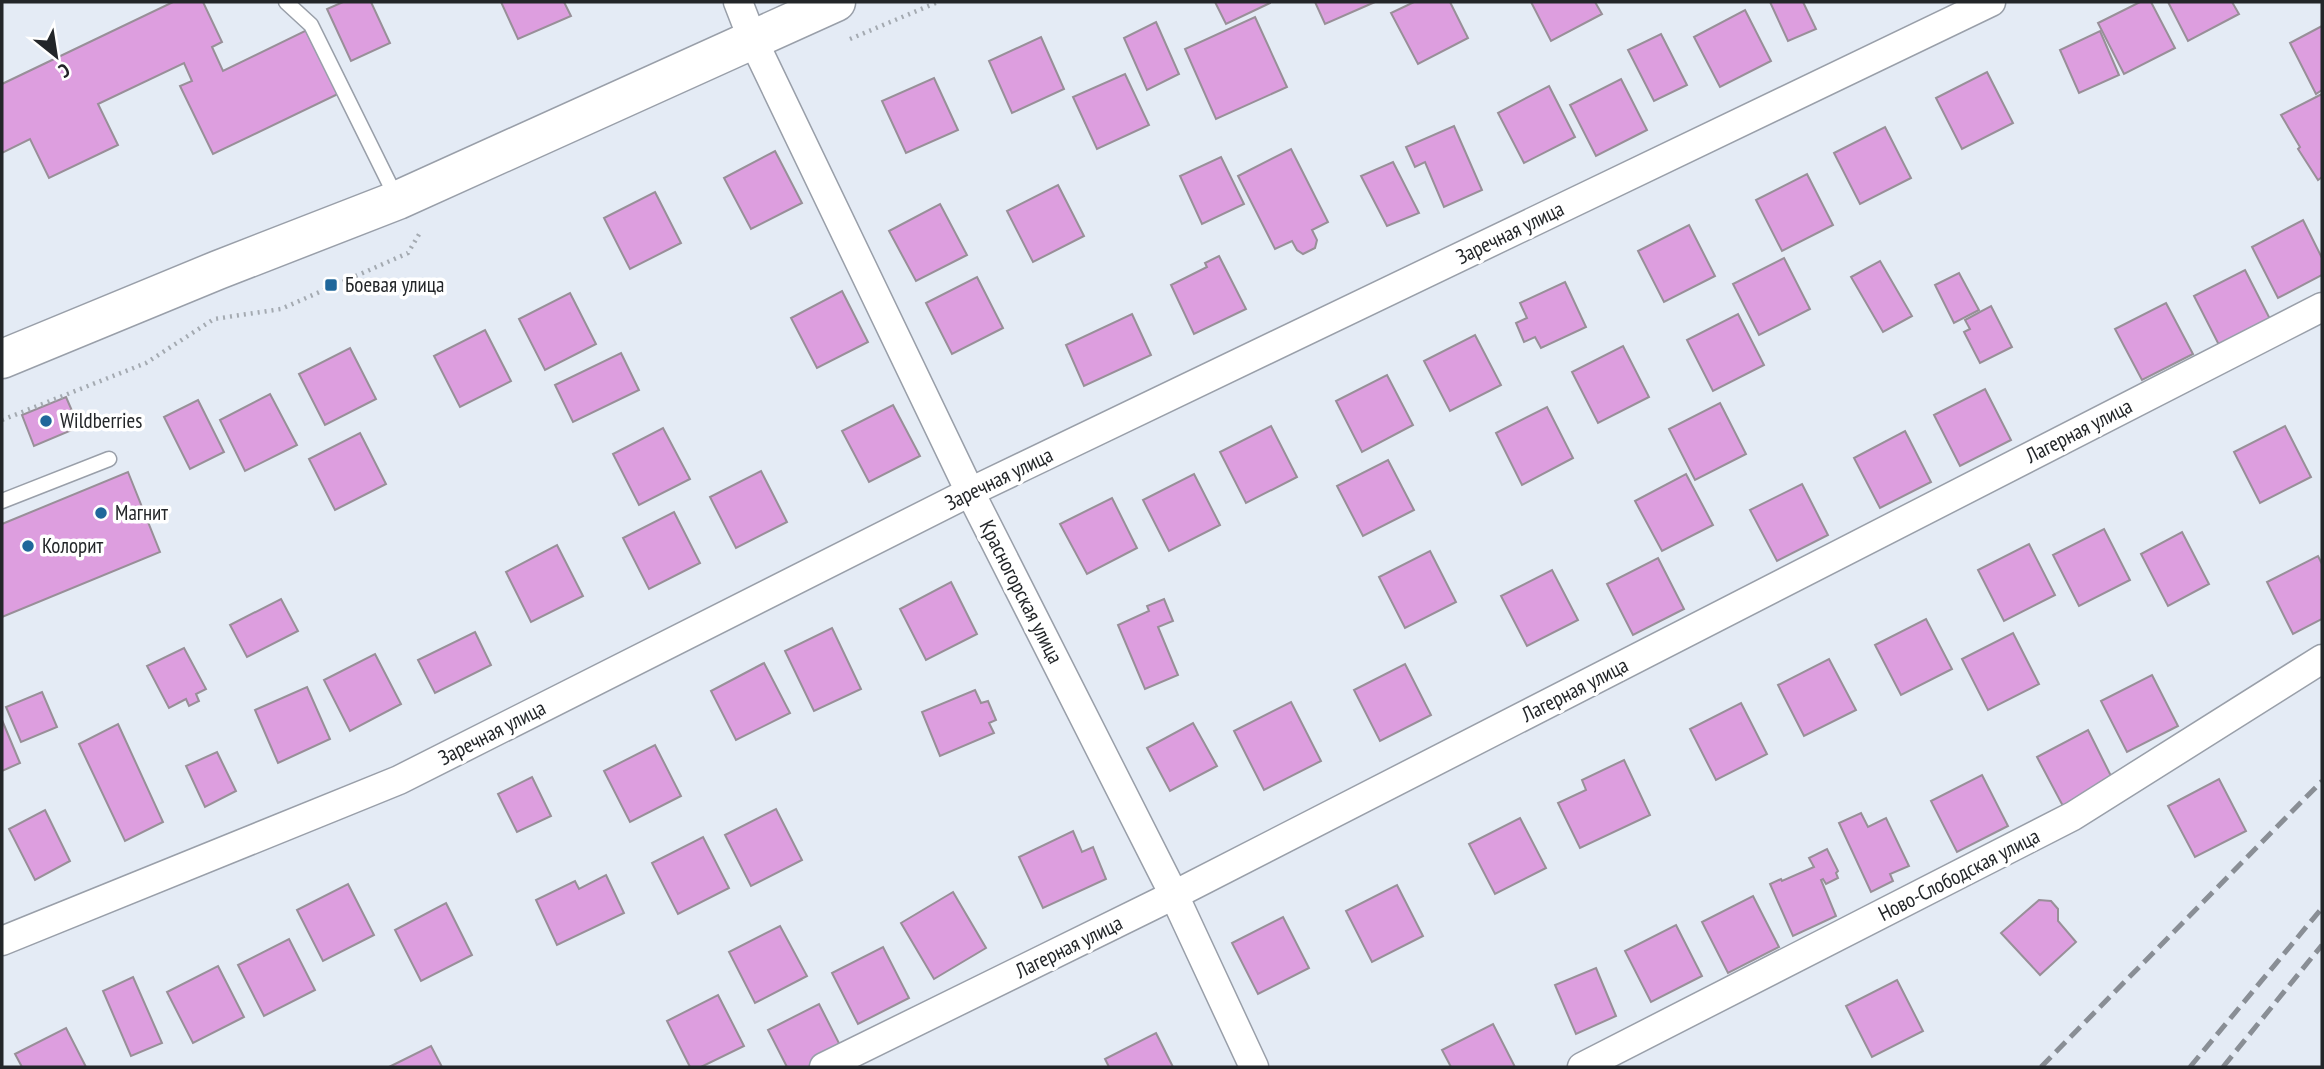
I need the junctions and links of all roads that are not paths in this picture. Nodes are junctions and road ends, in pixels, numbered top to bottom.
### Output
1 (286, 2) edge
2 (738, 2) edge
3 (836, 2) edge
4 (1991, 2) edge
5 (752, 38) junction
6 (398, 200) junction
7 (2322, 307) edge
8 (2, 359) edge
9 (109, 459) dead end
10 (970, 492) junction
11 (2, 501) edge
12 (2322, 659) edge
13 (1174, 895) junction
14 (2, 942) edge
15 (824, 1067) edge
16 (1254, 1067) edge
17 (1582, 1067) edge

1 - 6 lane
2 - 5 street, Красногорская улица
3 - 5 main road
4 - 10 street, Заречная улица
5 - 6 main road
5 - 10 street, Красногорская улица
6 - 8 main road
7 - 13 street, Лагерная улица
9 - 11 lane
10 - 13 street, Красногорская улица
10 - 14 street, Заречная улица
12 - 17 street, Ново-Слободская улица
13 - 15 street, Лагерная улица
13 - 16 street, Красногорская улица

